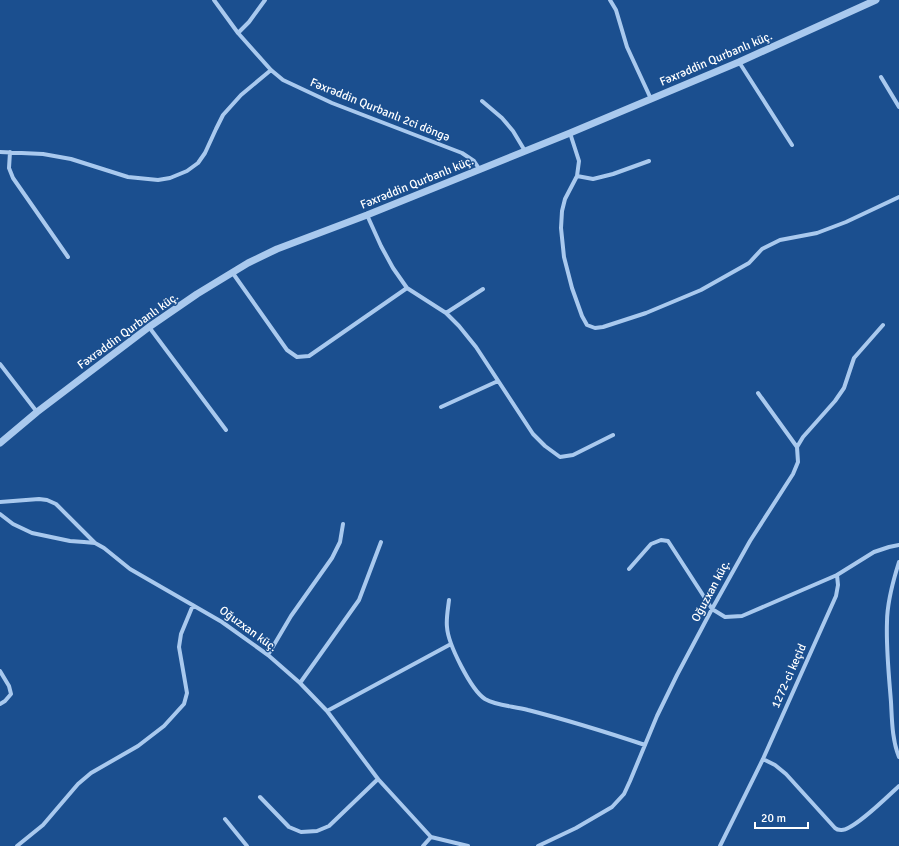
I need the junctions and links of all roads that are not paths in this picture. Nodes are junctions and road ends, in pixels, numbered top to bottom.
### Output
1 (214, 0) edge
2 (265, 0) edge
3 (610, 0) edge
4 (876, 0) edge
5 (238, 33) junction
6 (739, 62) junction
7 (270, 70) junction
8 (881, 77) dead end
9 (651, 99) junction
10 (482, 101) dead end
11 (899, 106) edge
12 (570, 133) junction
13 (792, 145) dead end
14 (0, 152) edge
15 (10, 152) junction
16 (525, 152) junction
17 (649, 161) dead end
18 (481, 170) junction
19 (577, 176) junction
20 (899, 197) edge
21 (368, 215) junction
22 (68, 257) dead end
23 (232, 272) junction
24 (407, 288) junction
25 (483, 289) dead end
26 (446, 313) junction
27 (883, 325) dead end
28 (149, 327) junction
29 (0, 364) edge
30 (498, 381) junction
31 (758, 393) dead end
32 (441, 407) dead end
33 (36, 412) junction
34 (226, 430) dead end
35 (613, 435) dead end
36 (0, 443) edge
37 (797, 447) junction
38 (0, 502) edge
39 (0, 514) edge
40 (343, 524) dead end
41 (381, 542) dead end
42 (95, 544) junction
43 (899, 545) edge
44 (899, 562) edge
45 (630, 569) dead end
46 (837, 575) junction
47 (449, 600) dead end
48 (193, 605) junction
49 (712, 609) junction
50 (451, 644) junction
51 (268, 656) junction
52 (0, 671) edge
53 (300, 683) junction
54 (0, 704) edge
55 (327, 711) junction
56 (645, 745) junction
57 (899, 757) edge
58 (763, 759) junction
59 (378, 779) junction
60 (899, 786) edge
61 (260, 797) dead end
62 (225, 819) dead end
63 (431, 837) junction
64 (17, 846) edge
65 (247, 846) edge
66 (423, 846) edge
67 (468, 846) edge
68 (538, 846) edge
69 (720, 846) edge

1 - 5 street, Fəxrəddin Qurbanlı 2ci döngə
2 - 5 street
3 - 9 street
4 - 6 street, Fəxrəddin Qurbanlı küç.
5 - 7 street, Fəxrəddin Qurbanlı 2ci döngə
6 - 9 street, Fəxrəddin Qurbanlı küç.
6 - 13 street
7 - 15 street
7 - 18 street, Fəxrəddin Qurbanlı 2ci döngə
8 - 11 street
9 - 12 street, Fəxrəddin Qurbanlı küç.
10 - 16 street
12 - 16 street, Fəxrəddin Qurbanlı küç.
12 - 19 street
14 - 15 street
15 - 22 street
16 - 18 street, Fəxrəddin Qurbanlı küç.
17 - 19 street
18 - 21 street, Fəxrəddin Qurbanlı küç.
19 - 20 street
21 - 23 street, Fəxrəddin Qurbanlı küç.
21 - 24 street
23 - 24 street
23 - 28 street, Fəxrəddin Qurbanlı küç.
24 - 26 street
25 - 26 street
26 - 30 street
27 - 37 street
28 - 33 street, Fəxrəddin Qurbanlı küç.
28 - 34 street
29 - 33 street
30 - 32 street
30 - 35 street
31 - 37 street
33 - 36 street, Fəxrəddin Qurbanlı küç.
37 - 49 street, Oğuzxan küç.
38 - 42 street
39 - 42 street, Oğuzxan küç.
40 - 51 street
41 - 53 street
42 - 48 street, Oğuzxan küç.
43 - 46 street
44 - 57 street
45 - 49 street
46 - 49 street
46 - 58 street, 1272-ci keçid
47 - 50 street
48 - 51 street, Oğuzxan küç.
48 - 64 street
49 - 56 street, Oğuzxan küç.
50 - 55 street
50 - 56 street
51 - 53 street, Oğuzxan küç.
52 - 54 street
53 - 55 street, Oğuzxan küç.
55 - 59 street, Oğuzxan küç.
56 - 68 street, Oğuzxan küç.
58 - 60 street
58 - 69 street, 1272-ci keçid
59 - 61 street
59 - 63 street, Oğuzxan küç.
62 - 65 street
63 - 66 street
63 - 67 street

